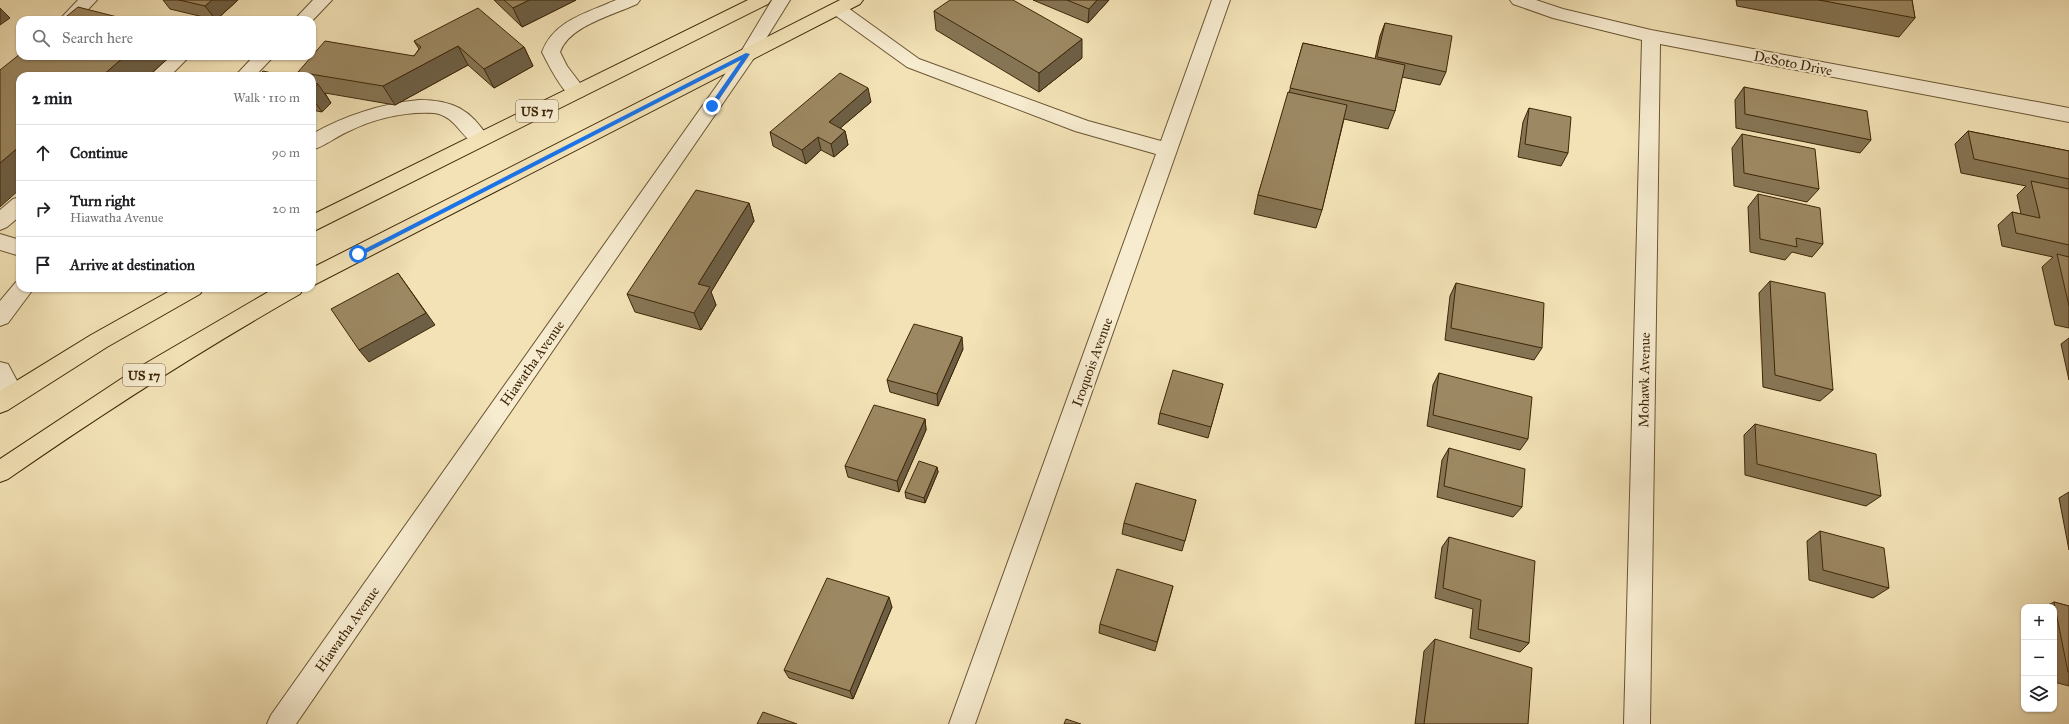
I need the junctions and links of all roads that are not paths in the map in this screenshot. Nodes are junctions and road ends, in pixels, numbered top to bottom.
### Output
1 (88, 0) edge
2 (324, 0) edge
3 (631, 0) edge
4 (762, 0) edge
5 (781, 0) edge
6 (854, 0) edge
7 (1221, 0) edge
8 (1519, 0) edge
9 (838, 9) junction
10 (75, 16) edge
11 (307, 16) edge
12 (1652, 36) junction
13 (748, 54) junction
14 (177, 60) edge
15 (261, 60) edge
16 (164, 72) edge
17 (248, 72) edge
18 (577, 91) junction
19 (2069, 115) edge
20 (479, 139) junction
21 (316, 141) edge
22 (1167, 150) junction
23 (16, 208) edge
24 (0, 222) edge
25 (316, 222) edge
26 (0, 242) edge
27 (16, 247) edge
28 (316, 276) edge
29 (20, 292) edge
30 (185, 292) edge
31 (286, 292) edge
32 (0, 317) edge
33 (0, 371) edge
34 (7, 399) edge
35 (0, 472) edge
36 (280, 724) edge
37 (962, 724) edge
38 (1637, 724) edge

1 - 10 street
2 - 11 street
3 - 18 street
4 - 18 main road, US 17
5 - 13 street, Hiawatha Avenue
6 - 9 main road
7 - 22 street, Iroquois Avenue
8 - 12 street, DeSoto Drive
9 - 13 main road
9 - 22 street
12 - 19 street, DeSoto Drive
12 - 38 street, Mohawk Avenue
13 - 28 main road
13 - 36 street, Hiawatha Avenue
14 - 16 street
15 - 17 street
18 - 20 main road, US 17
20 - 21 street
20 - 25 main road, US 17
22 - 37 street, Iroquois Avenue
23 - 24 street
26 - 27 street
29 - 32 street
30 - 34 main road
31 - 35 main road, US 17
33 - 34 street

